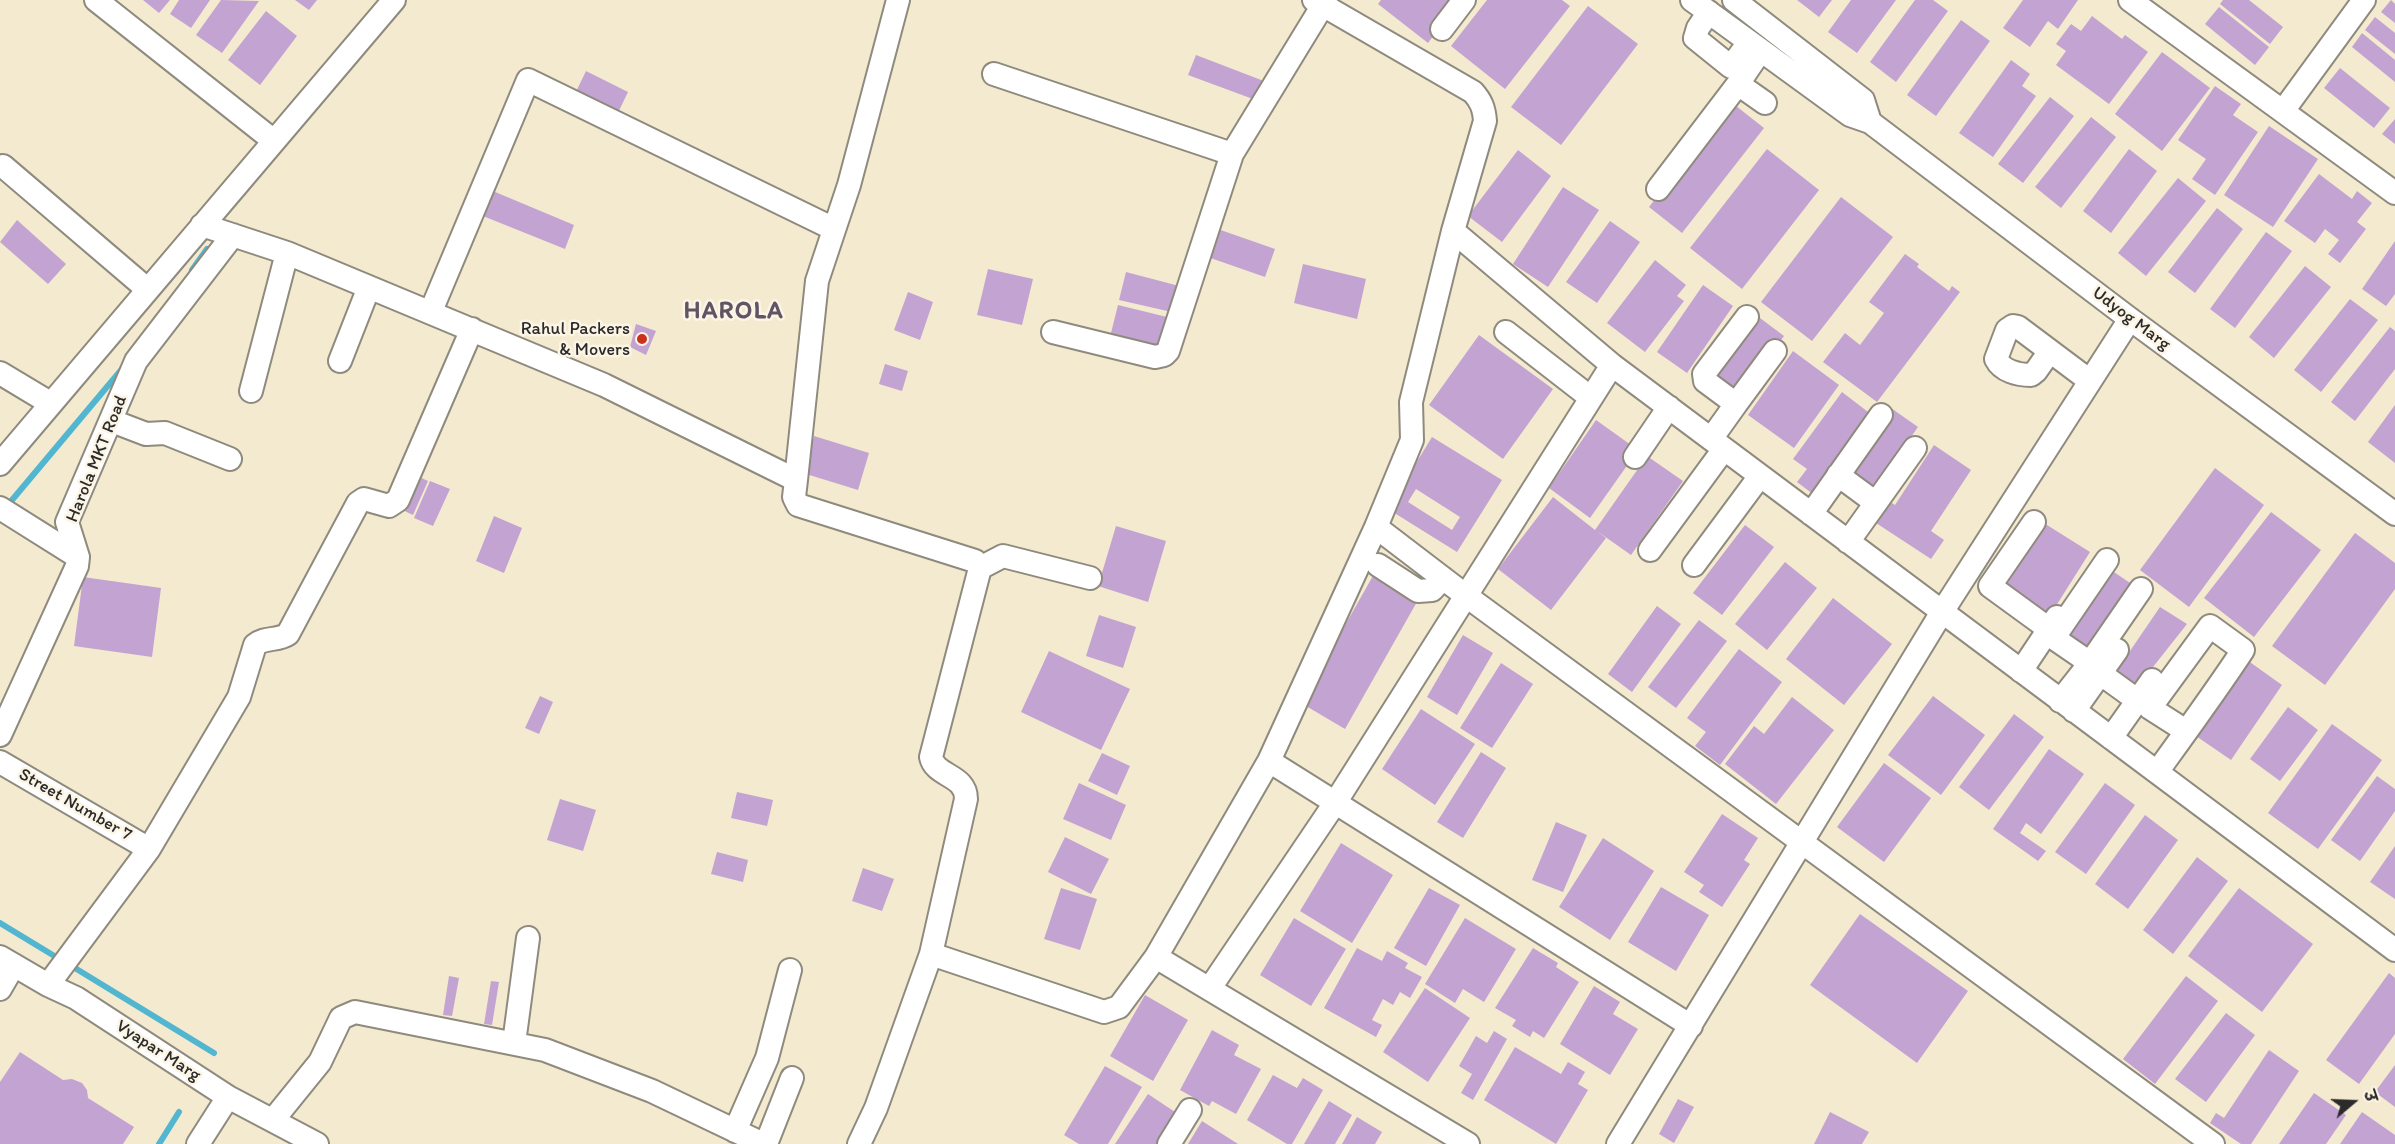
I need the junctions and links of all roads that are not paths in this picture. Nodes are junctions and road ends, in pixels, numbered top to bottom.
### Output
1 (96, 0) edge
2 (394, 0) edge
3 (897, 0) edge
4 (1464, 0) edge
5 (1734, 0) edge
6 (2130, 0) edge
7 (2364, 0) edge
8 (1321, 2) edge
9 (1698, 4) edge
10 (1442, 29) dead end
11 (1755, 46) junction
12 (994, 74) dead end
13 (1735, 76) junction
14 (1765, 103) dead end
15 (2283, 111) junction
16 (1699, 112) dead end
17 (1870, 122) junction
18 (274, 141) junction
19 (1232, 154) junction
20 (3, 166) dead end
21 (1658, 189) dead end
22 (2395, 193) edge
23 (202, 225) junction
24 (834, 229) junction
25 (1453, 231) junction
26 (233, 235) junction
27 (287, 253) junction
28 (369, 287) junction
29 (147, 289) junction
30 (431, 311) junction
31 (1747, 317) dead end
32 (2130, 319) junction
33 (472, 329) junction
34 (1053, 332) dead end
35 (1506, 332) dead end
36 (1775, 351) dead end
37 (2050, 351) dead end
38 (340, 361) dead end
39 (1616, 368) junction
40 (0, 373) edge
41 (2090, 381) junction
42 (251, 391) dead end
43 (1591, 398) junction
44 (50, 404) junction
45 (1736, 404) junction
46 (1669, 407) junction
47 (1881, 415) dead end
48 (112, 421) junction
49 (1588, 422) dead end
50 (1717, 444) junction
51 (1915, 448) dead end
52 (1635, 457) dead end
53 (230, 459) dead end
54 (0, 464) edge
55 (1838, 475) junction
56 (1760, 476) junction
57 (796, 480) junction
58 (1876, 503) junction
59 (0, 508) edge
60 (1811, 514) junction
61 (2395, 514) edge
62 (1659, 519) dead end
63 (2034, 522) dead end
64 (1376, 528) junction
65 (1848, 542) junction
66 (1650, 550) dead end
67 (78, 557) junction
68 (1377, 565) dead end
69 (1694, 565) dead end
70 (980, 568) junction
71 (1090, 578) dead end
72 (1443, 579) junction
73 (2148, 592) dead end
74 (1465, 595) junction
75 (1942, 612) junction
76 (2049, 630) junction
77 (2185, 633) dead end
78 (2096, 668) junction
79 (2021, 671) junction
80 (2138, 700) junction
81 (2067, 706) junction
82 (2186, 731) junction
83 (0, 735) edge
84 (2110, 738) junction
85 (1269, 761) junction
86 (0, 762) edge
87 (2157, 772) junction
88 (1335, 803) junction
89 (1803, 842) junction
90 (149, 849) junction
91 (528, 938) dead end
92 (2395, 950) edge
93 (931, 954) junction
94 (1156, 957) junction
95 (7, 961) edge
96 (790, 970) dead end
97 (51, 982) junction
98 (1210, 988) junction
99 (0, 989) edge
100 (1691, 1026) junction
101 (513, 1043) junction
102 (792, 1078) dead end
103 (228, 1097) junction
104 (1191, 1110) dead end
105 (273, 1120) junction
106 (735, 1131) junction
107 (198, 1144) edge
108 (317, 1144) edge
109 (765, 1144) edge
110 (859, 1144) edge
111 (1169, 1144) edge
112 (1468, 1144) edge
113 (1618, 1144) edge
114 (2213, 1144) edge

1 - 18 street
2 - 18 street
3 - 24 street
4 - 10 street
5 - 17 street, Udyog Marg
6 - 15 street
7 - 15 street
8 - 19 street
8 - 25 street
9 - 11 street, Udyog Marg
9 - 13 street
11 - 13 street
11 - 17 street, Udyog Marg
12 - 19 street
13 - 14 street
13 - 16 street
13 - 21 street
15 - 22 street
17 - 32 street, Udyog Marg
18 - 23 street
19 - 34 street
20 - 29 street
23 - 26 street
23 - 29 street
24 - 30 street
24 - 57 street
25 - 39 street
25 - 64 street
26 - 27 street
26 - 48 street, Harola MKT Road
27 - 28 street
27 - 42 street
28 - 30 street
28 - 38 street
29 - 44 street
30 - 33 street
31 - 45 street
32 - 41 street
32 - 61 street, Udyog Marg
33 - 57 street
33 - 90 street
35 - 43 street
36 - 45 street
37 - 41 street
39 - 43 street
39 - 46 street
39 - 49 street
40 - 44 street
41 - 75 street
43 - 74 street
44 - 54 street
45 - 50 street
46 - 50 street
46 - 52 street
47 - 55 street
48 - 53 street
48 - 67 street, Harola MKT Road
50 - 56 street
50 - 62 street
50 - 66 street
51 - 58 street
55 - 58 street
55 - 60 street
56 - 60 street
56 - 69 street
57 - 70 street
58 - 65 street
59 - 67 street
60 - 65 street
63 - 76 street
64 - 72 street
64 - 85 street
65 - 75 street
67 - 83 street
68 - 72 street
70 - 71 street
70 - 93 street
72 - 74 street
73 - 78 street
74 - 88 street
74 - 89 street
75 - 79 street
75 - 89 street
76 - 78 street
76 - 79 street
77 - 80 street
78 - 80 street
78 - 81 street
79 - 81 street
80 - 84 street
81 - 84 street
82 - 82 street
82 - 87 street
84 - 87 street
85 - 88 street
85 - 94 street
86 - 90 street, Street Number 7
87 - 92 street
88 - 98 street
88 - 100 street
89 - 100 street
89 - 114 street
90 - 97 street
91 - 101 street
93 - 94 street
93 - 110 street
94 - 98 street
95 - 97 street, Vyapar Marg
95 - 99 street
96 - 106 street
97 - 103 street, Vyapar Marg
98 - 112 street
100 - 113 street
101 - 105 street
101 - 106 street
102 - 109 street
103 - 105 street, Vyapar Marg
103 - 107 street
104 - 111 street
105 - 108 street, Vyapar Marg
106 - 109 street

